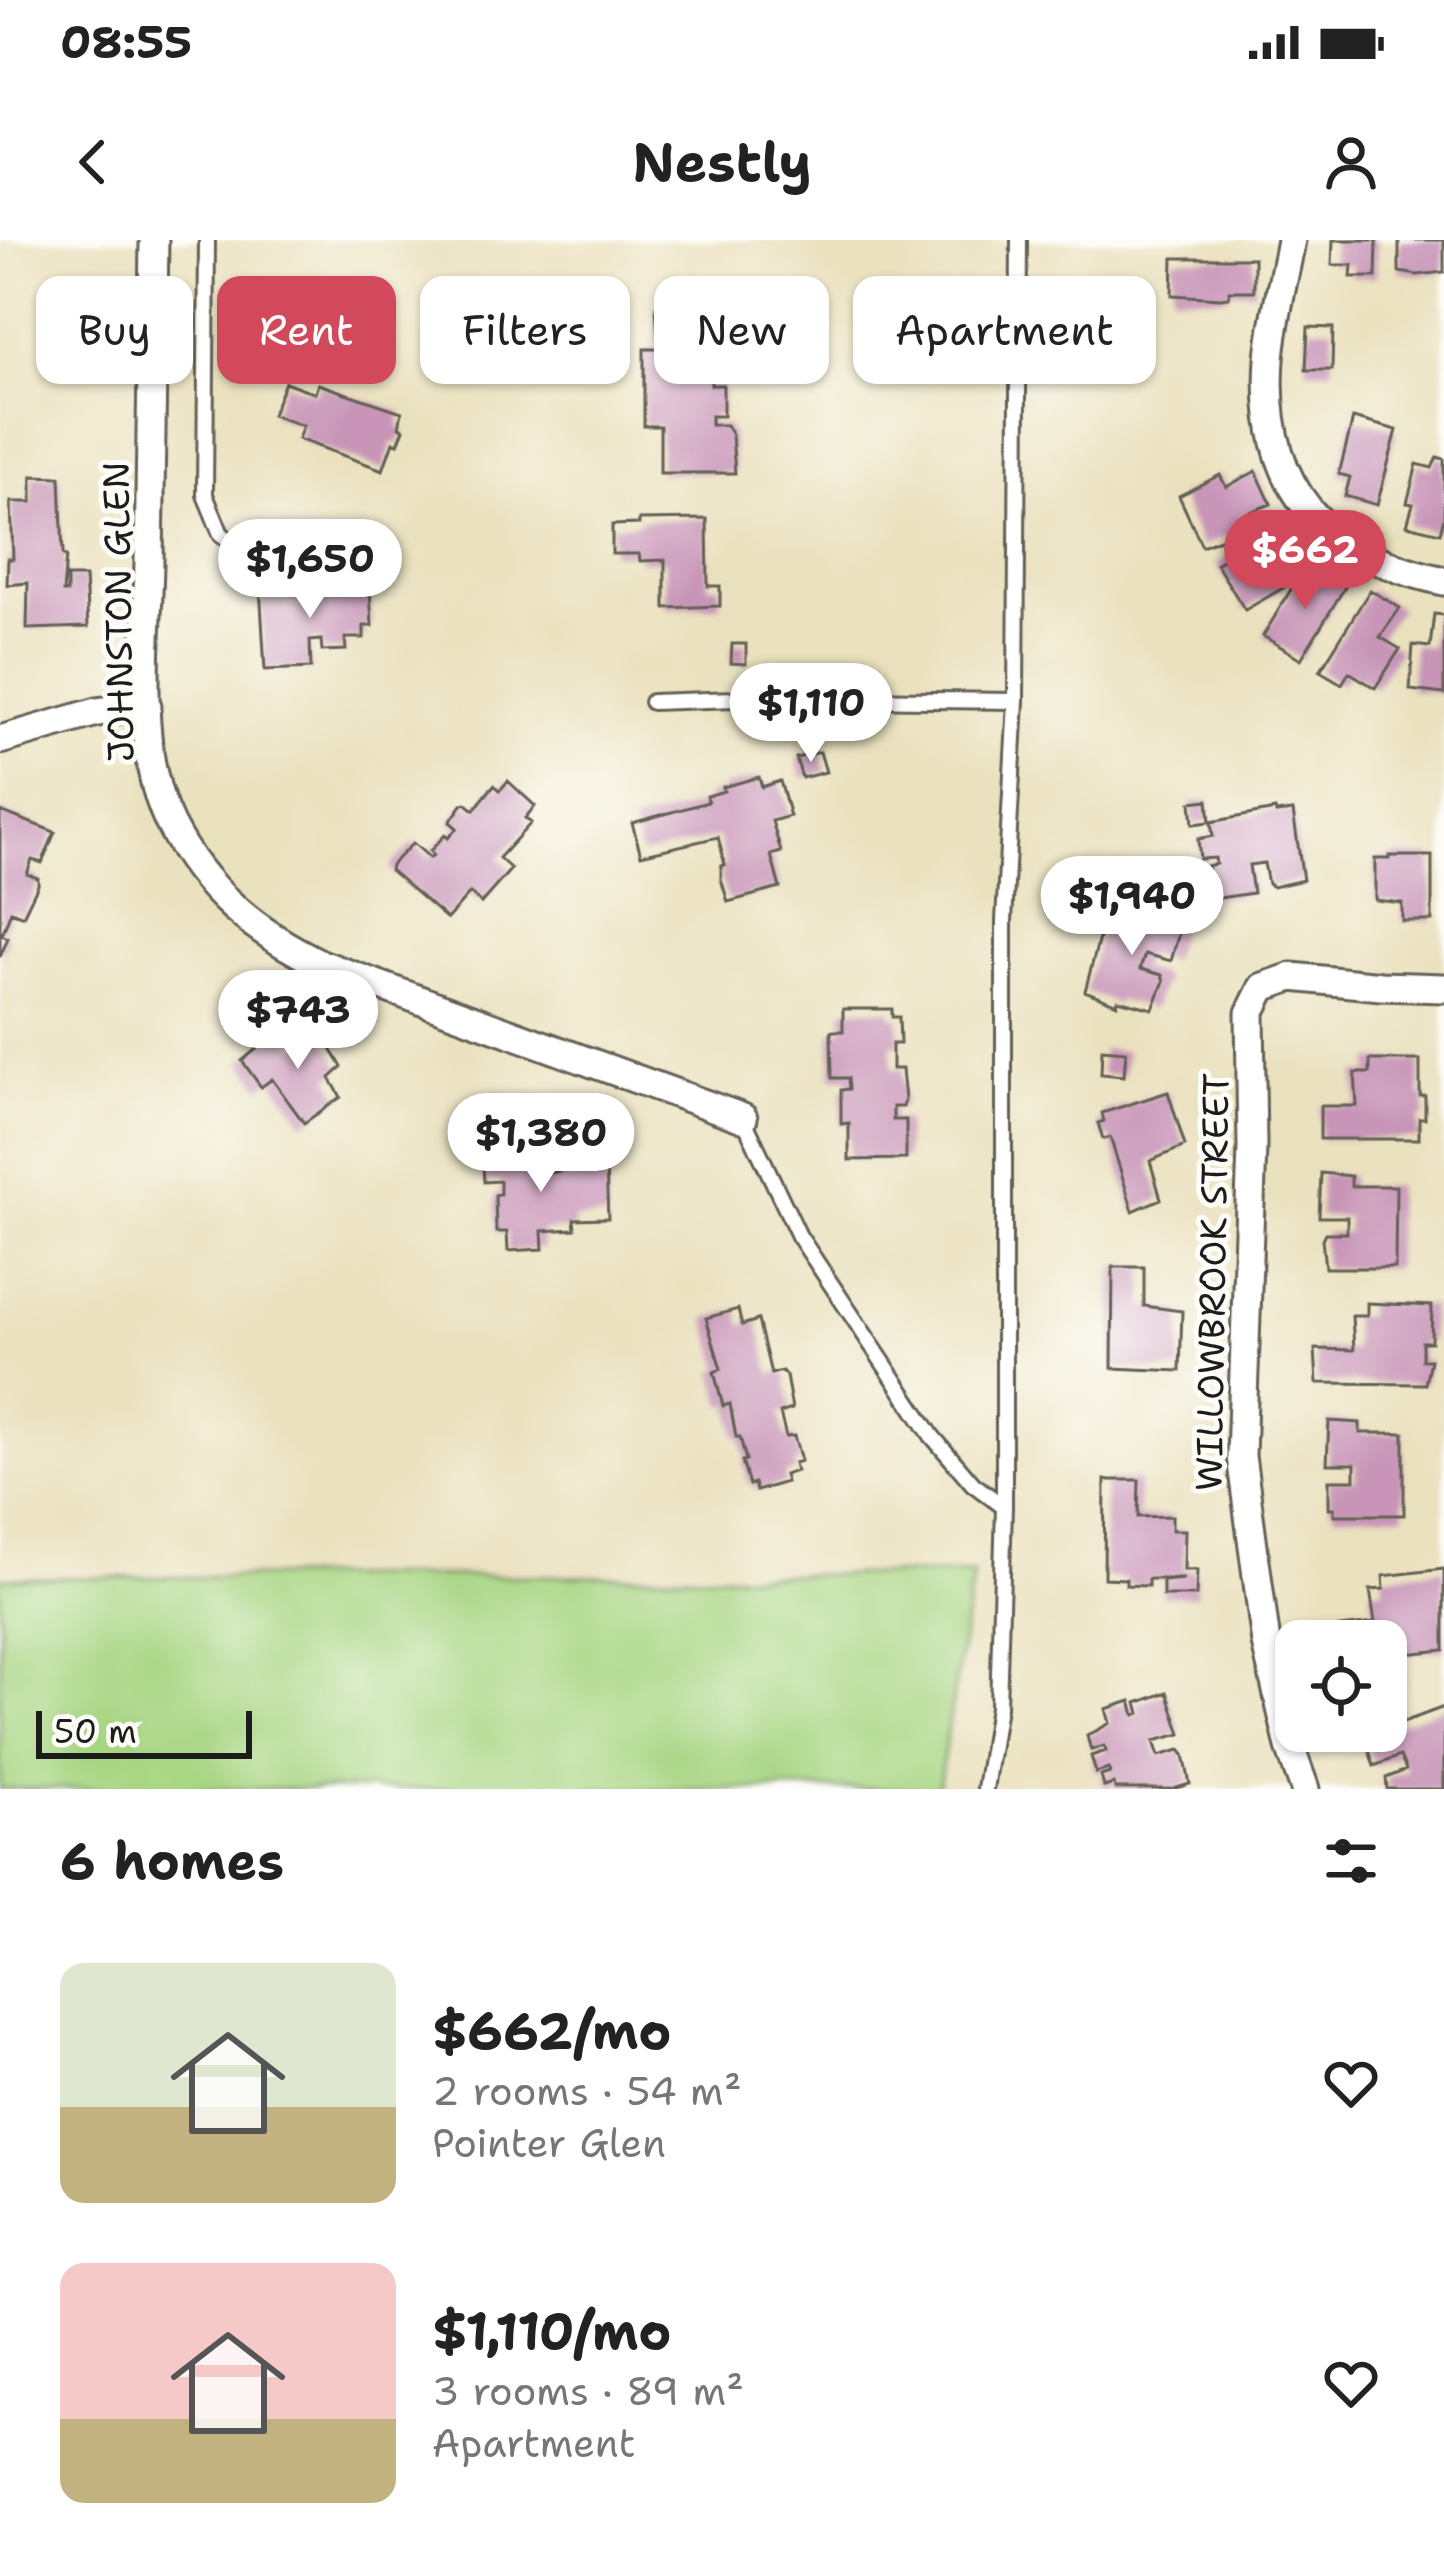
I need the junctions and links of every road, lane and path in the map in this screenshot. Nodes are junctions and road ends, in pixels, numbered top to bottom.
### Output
1 (154, 240) edge
2 (206, 240) edge
3 (1019, 240) edge
4 (1292, 240) edge
5 (259, 562) dead end
6 (1444, 581) edge
7 (1016, 701) junction
8 (652, 702) dead end
9 (147, 706) junction
10 (0, 740) edge
11 (1444, 988) edge
12 (743, 1118) joint
13 (1004, 1508) junction
14 (985, 1789) edge
15 (1305, 1789) edge

1 - 9 street, JOHNSTON GLEN
2 - 5 lane
3 - 7 lane
4 - 6 street
7 - 8 lane
7 - 13 lane
9 - 10 street
9 - 12 street, JOHNSTON GLEN
11 - 15 street, WILLOWBROOK STREET
12 - 13 lane
13 - 14 lane

